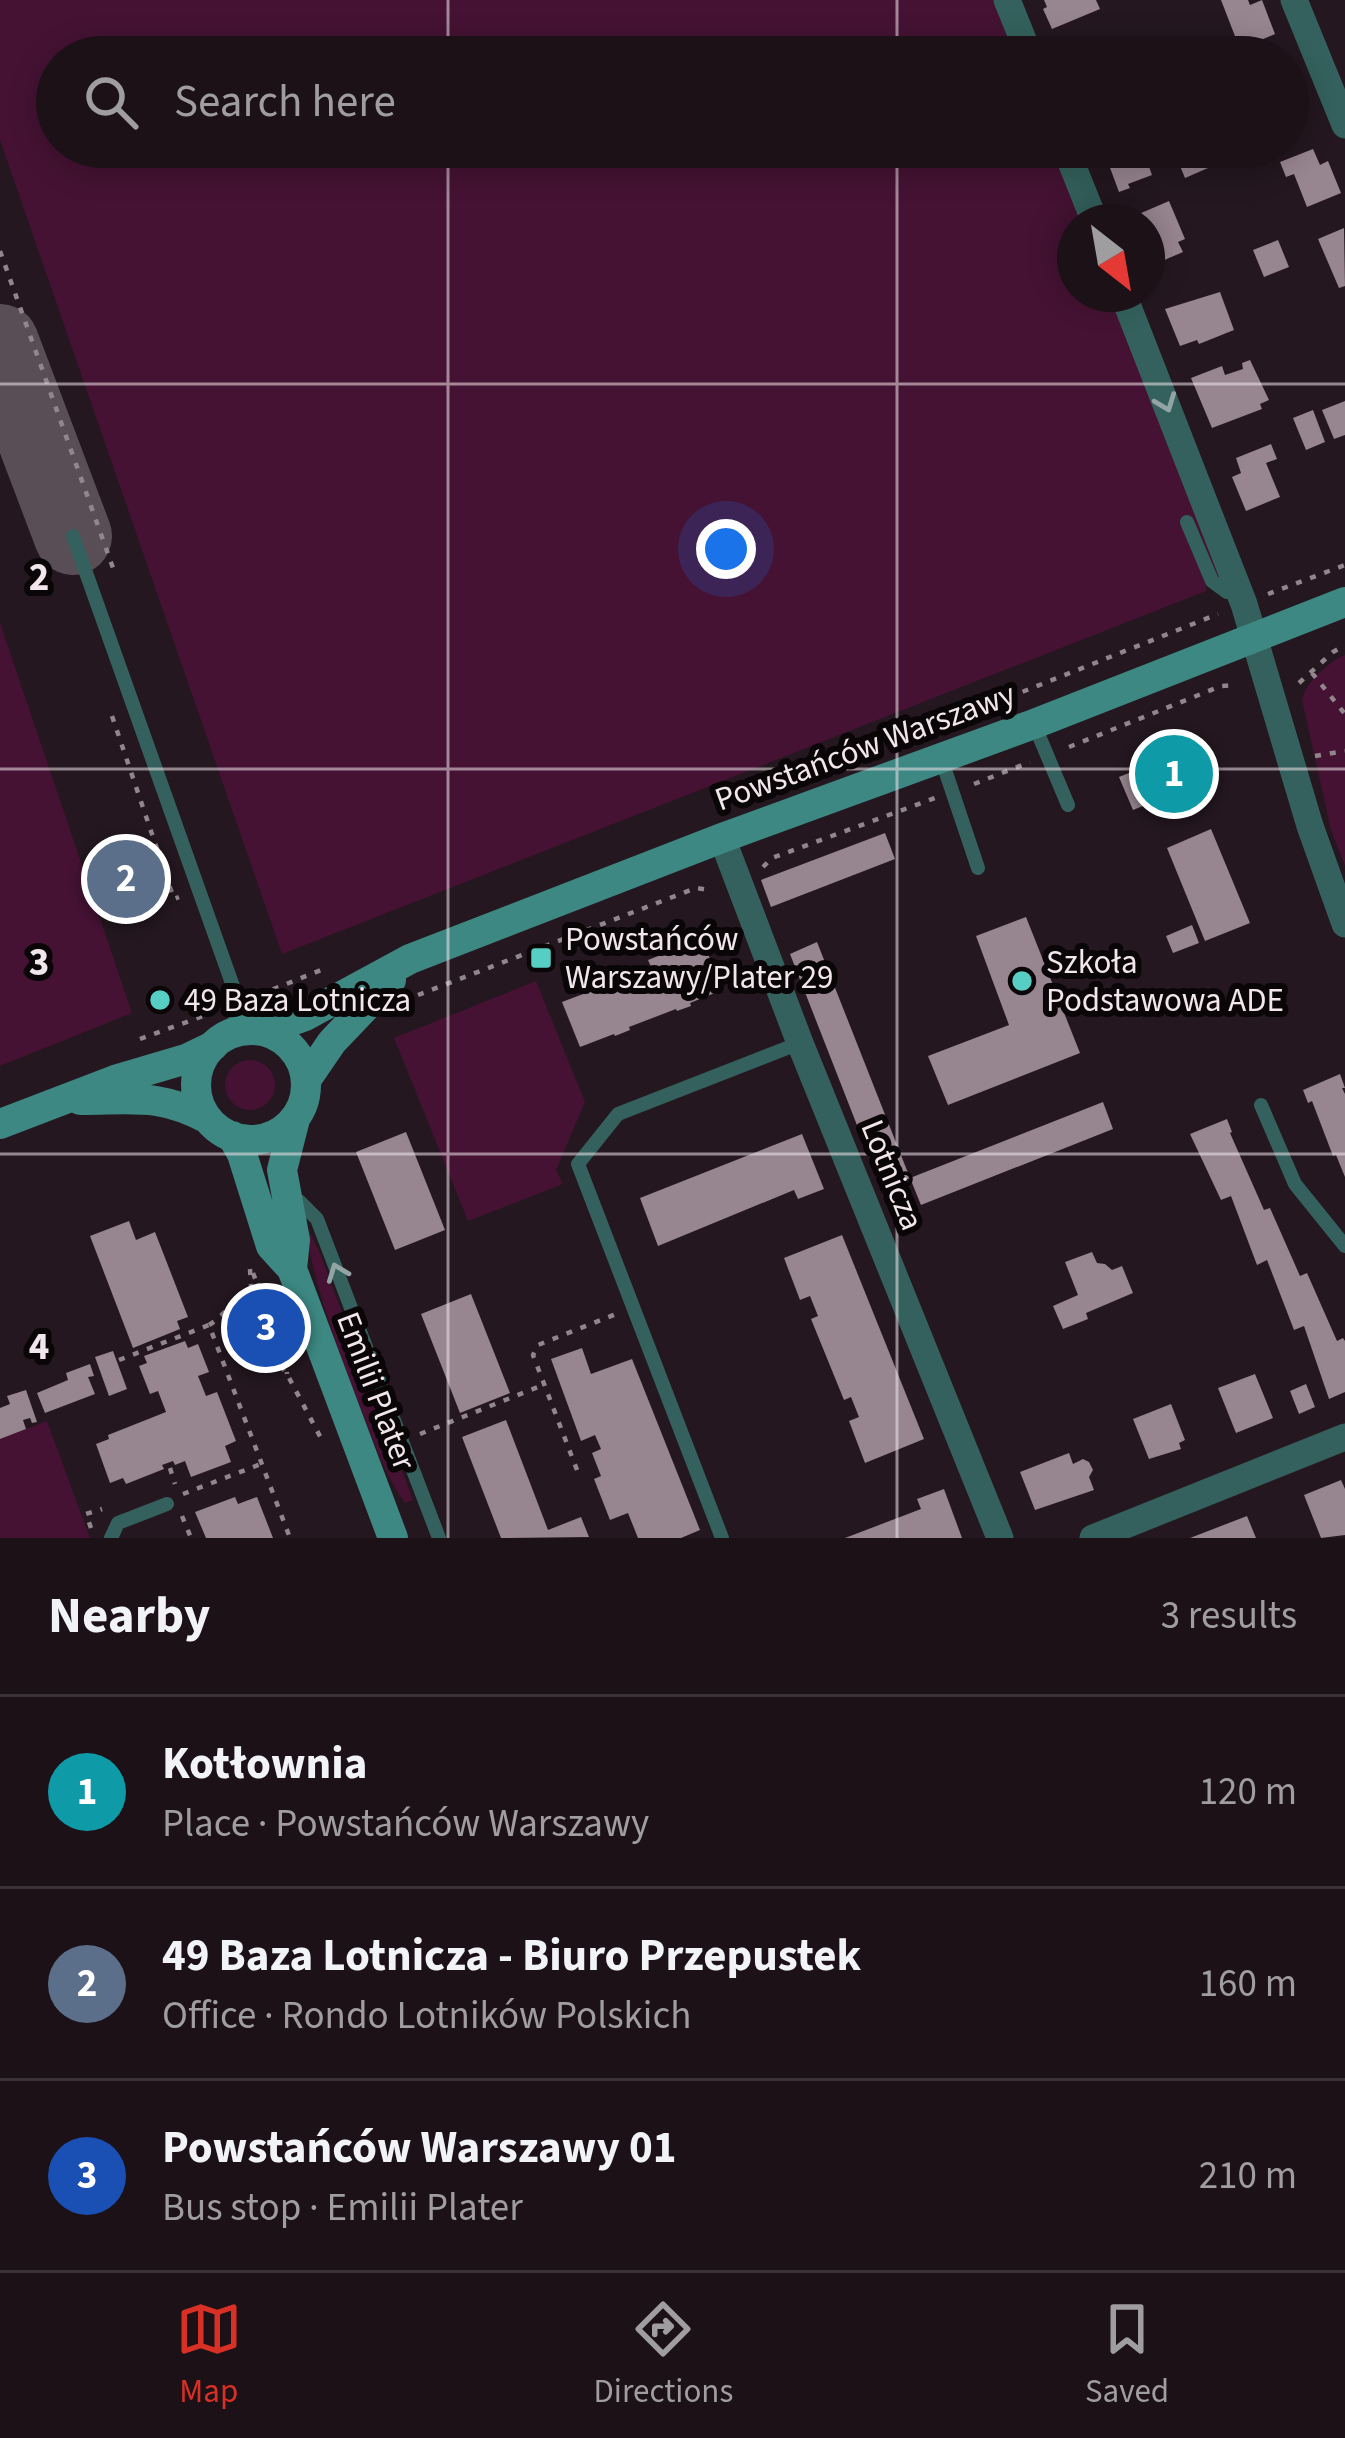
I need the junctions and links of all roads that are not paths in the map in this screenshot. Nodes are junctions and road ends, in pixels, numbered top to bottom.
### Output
1 (1007, 0) edge
2 (1294, 0) edge
3 (1022, 36) edge
4 (1309, 36) edge
5 (1309, 37) edge
6 (1345, 125) edge
7 (1073, 168) edge
8 (1088, 204) edge
9 (1130, 312) edge
10 (1187, 522) dead end
11 (73, 536) dead end
12 (1238, 588) junction
13 (1345, 602) edge
14 (1256, 638) junction
15 (1034, 724) junction
16 (941, 758) junction
17 (1068, 806) dead end
18 (722, 838) junction
19 (978, 868) dead end
20 (1345, 924) edge
21 (410, 959) junction
22 (236, 1037) junction
23 (800, 1043) junction
24 (306, 1080) junction
25 (62, 1100) junction
26 (1262, 1105) dead end
27 (295, 1119) junction
28 (0, 1124) edge
29 (220, 1127) junction
30 (286, 1203) junction
31 (1345, 1246) edge
32 (292, 1269) junction
33 (1345, 1437) edge
34 (171, 1500) road end
35 (111, 1538) edge
36 (393, 1538) edge
37 (439, 1538) edge
38 (722, 1538) edge
39 (1000, 1538) edge
40 (1093, 1538) edge

1 - 3 street
2 - 4 street
5 - 6 street
7 - 8 street
9 -> 12 street
10 - 12 lane
11 - 22 lane
12 - 14 street
13 - 14 main road, Powstańców Warszawy
14 - 15 main road, Powstańców Warszawy
14 - 20 street
15 - 16 main road, Powstańców Warszawy
15 - 17 lane
16 - 18 main road, Powstańców Warszawy
16 - 19 lane
18 - 21 main road, Powstańców Warszawy
18 - 23 street, Lotnicza
21 - 22 main road, Powstańców Warszawy
21 - 24 main road, Powstańców Warszawy
22 - 24 main road
22 - 25 main road, Powstańców Warszawy
22 - 29 main road
23 - 38 lane
23 - 39 street, Lotnicza
24 - 27 main road
25 - 28 main road, Powstańców Warszawy
25 - 29 main road, Powstańców Warszawy
26 - 31 lane
27 - 29 main road
27 - 30 main road, Emilii Plater
29 - 32 main road, Emilii Plater
30 - 32 main road, Emilii Plater
37 -> 30 lane
32 - 36 main road, Emilii Plater
33 - 40 street
34 - 35 lane

